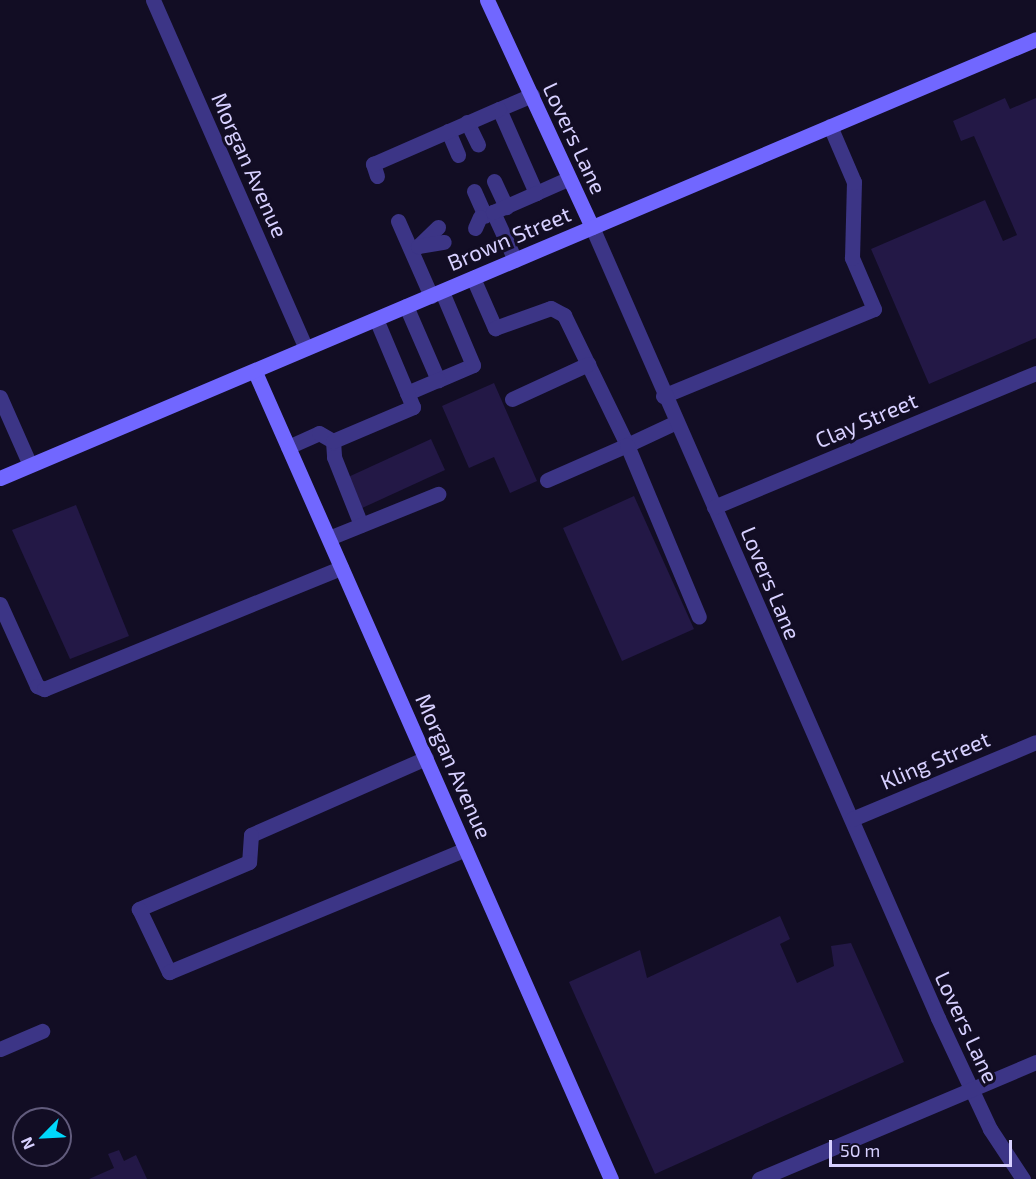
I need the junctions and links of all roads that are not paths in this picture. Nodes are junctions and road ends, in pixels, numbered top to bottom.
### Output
1 (153, 0) edge
2 (487, 0) edge
3 (1036, 39) edge
4 (531, 95) junction
5 (499, 109) junction
6 (467, 122) junction
7 (830, 126) junction
8 (448, 131) junction
9 (478, 146) dead end
10 (458, 155) dead end
11 (377, 176) dead end
12 (569, 178) junction
13 (494, 181) dead end
14 (474, 190) dead end
15 (537, 193) junction
16 (485, 216) junction
17 (398, 221) dead end
18 (438, 227) dead end
19 (592, 227) junction
20 (444, 242) dead end
21 (414, 247) junction
22 (515, 260) junction
23 (473, 278) junction
24 (436, 294) junction
25 (406, 306) junction
26 (376, 319) junction
27 (306, 348) junction
28 (588, 364) junction
29 (255, 372) junction
30 (1036, 373) edge
31 (438, 380) junction
32 (407, 393) junction
33 (663, 396) junction
34 (0, 397) edge
35 (512, 399) dead end
36 (674, 423) junction
37 (333, 441) junction
38 (627, 445) junction
39 (288, 447) junction
40 (30, 465) junction
41 (0, 478) edge
42 (547, 480) dead end
43 (438, 494) dead end
44 (714, 507) junction
45 (361, 525) junction
46 (329, 538) junction
47 (341, 568) junction
48 (0, 604) edge
49 (699, 617) dead end
50 (1036, 742) edge
51 (426, 758) junction
52 (852, 819) junction
53 (466, 849) junction
54 (42, 1031) dead end
55 (0, 1049) edge
56 (1036, 1062) edge
57 (971, 1089) junction
58 (612, 1179) edge
59 (759, 1179) edge
60 (1023, 1179) edge

1 - 27 street, Morgan Avenue
2 - 4 street, Lovers Lane
3 - 7 street, Brown Street
4 - 5 street
4 - 12 street, Lovers Lane
5 - 6 street
5 - 15 street
6 - 8 street
6 - 9 street
7 - 19 street, Brown Street
7 - 33 street
8 - 10 street
8 - 11 street
12 - 15 street
12 - 19 street, Lovers Lane
13 - 16 street
14 - 16 street
15 - 16 street
16 - 22 street
17 - 21 street
18 - 21 street
19 - 22 street, Brown Street
19 - 33 street, Lovers Lane
20 - 21 street
21 - 24 street
22 - 23 street, Brown Street
23 - 24 street, Brown Street
23 - 28 street
24 - 25 street, Brown Street
24 - 31 street
25 - 26 street, Brown Street
25 - 31 street
26 - 27 street, Brown Street
26 - 32 street
27 - 29 street, Brown Street
28 - 35 street
28 - 38 street
29 - 39 street, Morgan Avenue
29 - 40 street, Brown Street
30 - 44 street, Clay Street
31 - 32 street
32 - 37 street
33 - 36 street, Lovers Lane
34 - 40 street
36 - 38 street
36 - 44 street, Lovers Lane
37 - 39 street
37 - 45 street
38 - 42 street
38 - 49 street
39 - 46 street, Morgan Avenue
40 - 41 street, Brown Street
43 - 45 street
44 - 52 street, Lovers Lane
45 - 46 street
46 - 47 street, Morgan Avenue
47 - 48 street
47 - 51 street, Morgan Avenue
50 - 52 street, Kling Street
51 - 53 street, Morgan Avenue
51 - 53 street
52 - 57 street, Lovers Lane
53 - 58 street, Morgan Avenue
54 - 55 street
56 - 57 street
57 - 59 street
57 - 60 street, Lovers Lane

